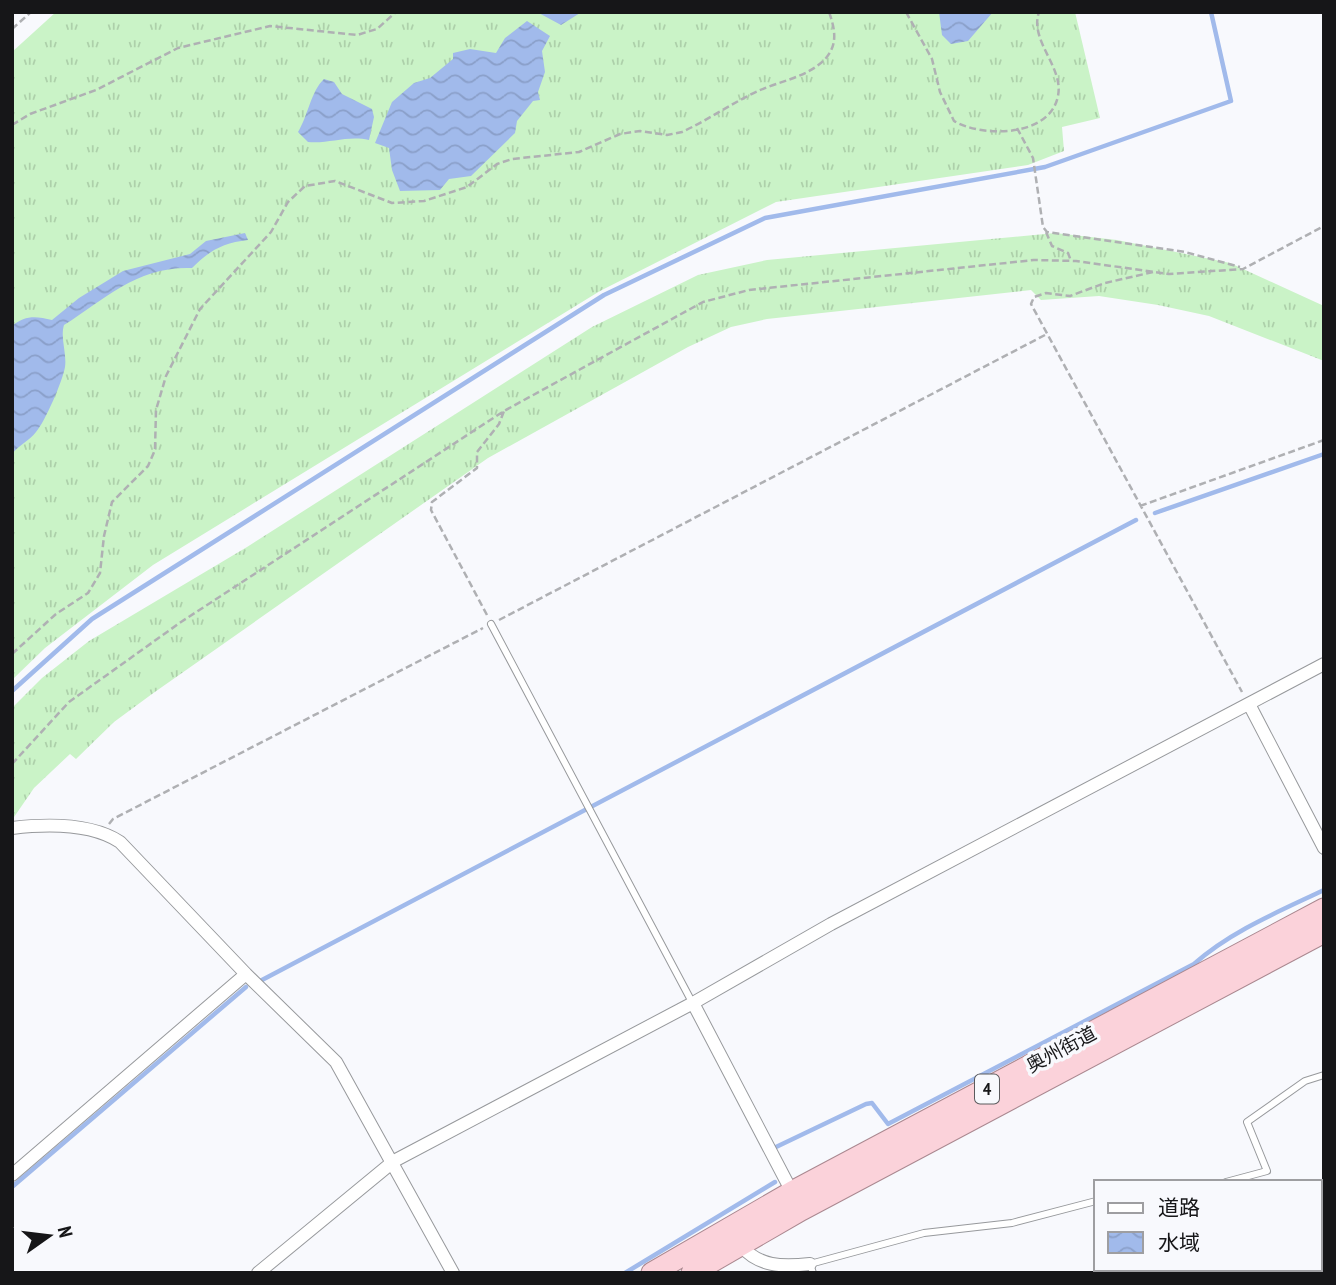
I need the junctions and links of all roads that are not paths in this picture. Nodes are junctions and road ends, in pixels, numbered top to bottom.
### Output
1 (491, 624) road end
2 (1324, 664) edge
3 (1249, 704) junction
4 (12, 828) edge
5 (1324, 848) edge
6 (1324, 909) edge
7 (1324, 932) edge
8 (246, 975) junction
9 (693, 1003) junction
10 (1324, 1075) edge
11 (394, 1161) junction
12 (12, 1175) edge
13 (1233, 1180) edge
14 (792, 1192) junction
15 (1094, 1202) edge
16 (740, 1245) junction
17 (812, 1268) edge
18 (258, 1273) edge
19 (453, 1273) edge
20 (652, 1273) edge
21 (692, 1273) edge

1 - 9 lane
2 - 3 street
3 - 5 street
3 - 9 street
4 - 8 street
6 - 14 highway, 奥州街道 / 4
7 - 16 highway, 奥州街道 / 4
8 - 11 street
8 - 12 street
9 - 11 street
9 - 14 street
10 - 13 lane
11 - 18 street
11 - 19 street
14 - 20 highway, 奥州街道 / 4
15 - 17 lane
16 - 17 street
16 - 21 highway, 奥州街道 / 4

